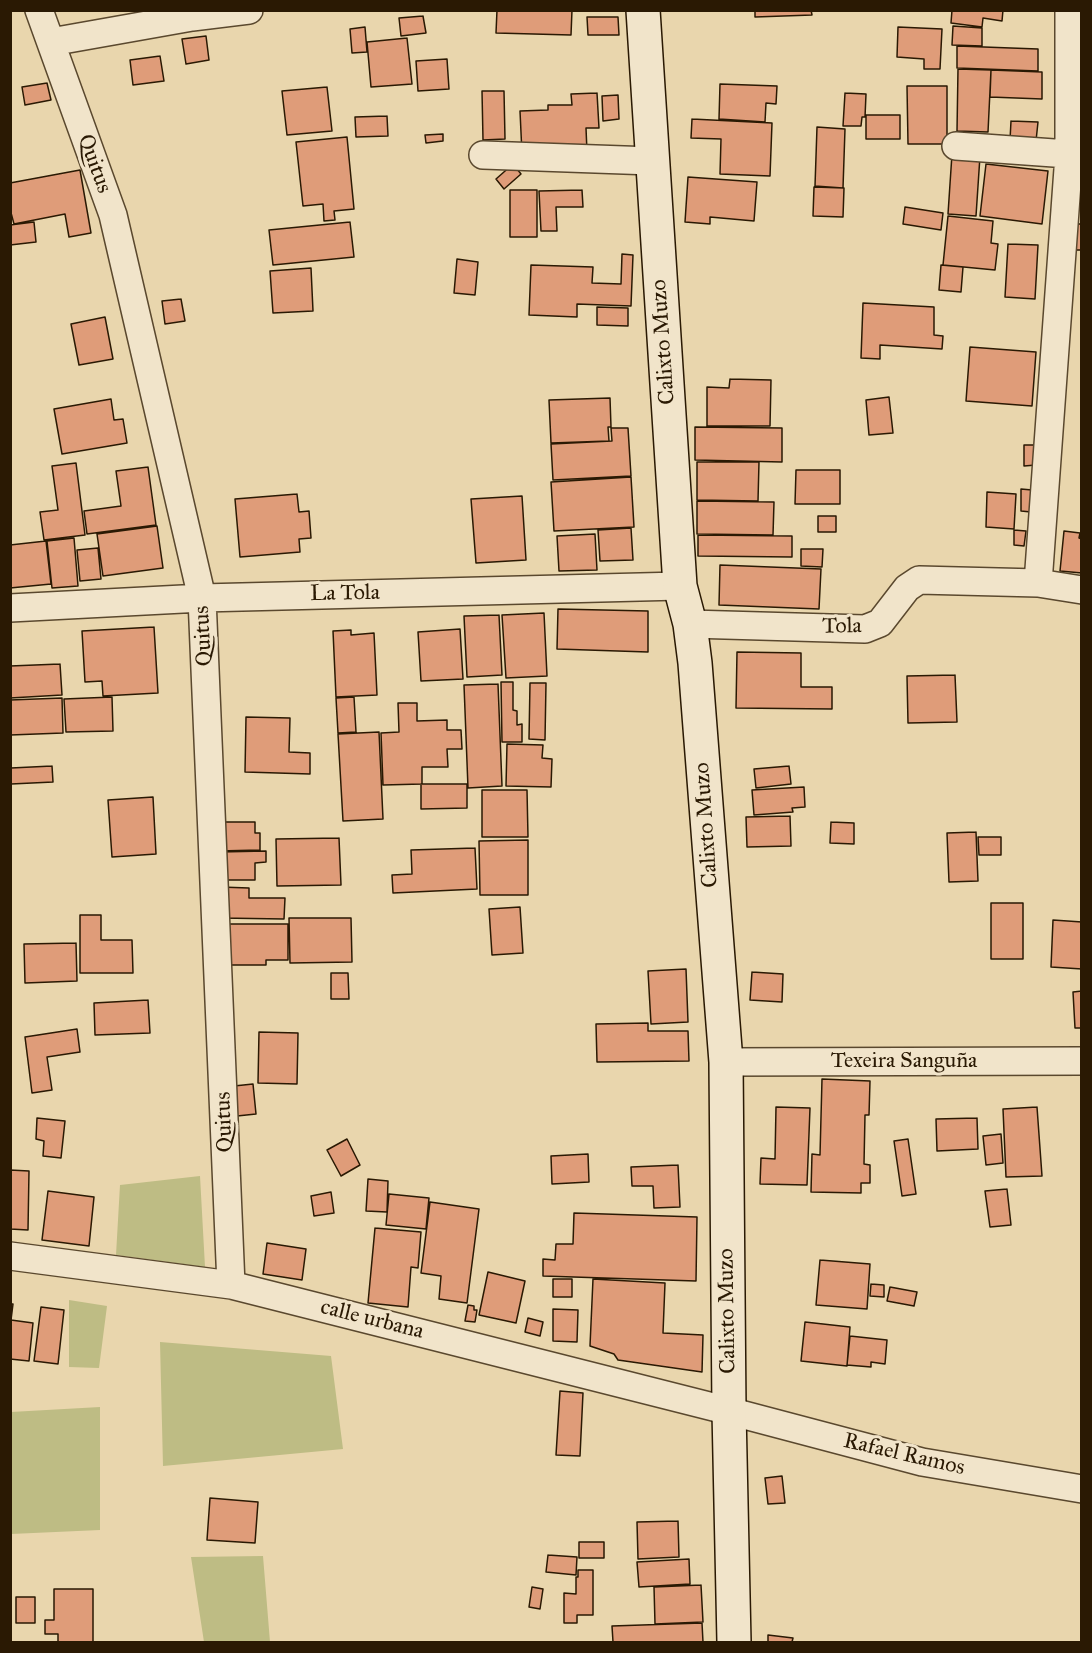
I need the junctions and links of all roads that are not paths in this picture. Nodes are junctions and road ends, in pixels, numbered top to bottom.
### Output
1 (39, 10) edge
2 (249, 10) edge
3 (643, 10) edge
4 (1069, 10) edge
5 (51, 42) junction
6 (957, 146) dead end
7 (483, 155) dead end
8 (1075, 155) edge
9 (652, 161) junction
10 (1038, 583) junction
11 (680, 586) junction
12 (1082, 590) edge
13 (202, 598) junction
14 (10, 608) edge
15 (690, 624) junction
16 (1082, 1061) edge
17 (726, 1062) junction
18 (10, 1256) edge
19 (231, 1285) junction
20 (729, 1411) junction
21 (1082, 1489) edge
22 (734, 1642) edge

1 - 5 street, Quitus
2 - 5 street
3 - 9 street, Calixto Muzo
4 - 8 street
5 - 13 street, Quitus
6 - 8 street
7 - 9 street
8 - 10 street
9 - 11 street, Calixto Muzo
10 - 12 street, Tola
10 - 15 street, Tola
11 - 13 street, La Tola
11 - 15 street, Calixto Muzo
13 - 14 street, La Tola
13 - 19 street, Quitus
15 - 17 street, Calixto Muzo
16 - 17 street, Texeira Sanguña
17 - 20 street, Calixto Muzo
18 - 19 street, calle urbana
19 - 20 street, calle urbana
20 - 21 street, Rafael Ramos
20 - 22 street, Calixto Muzo

